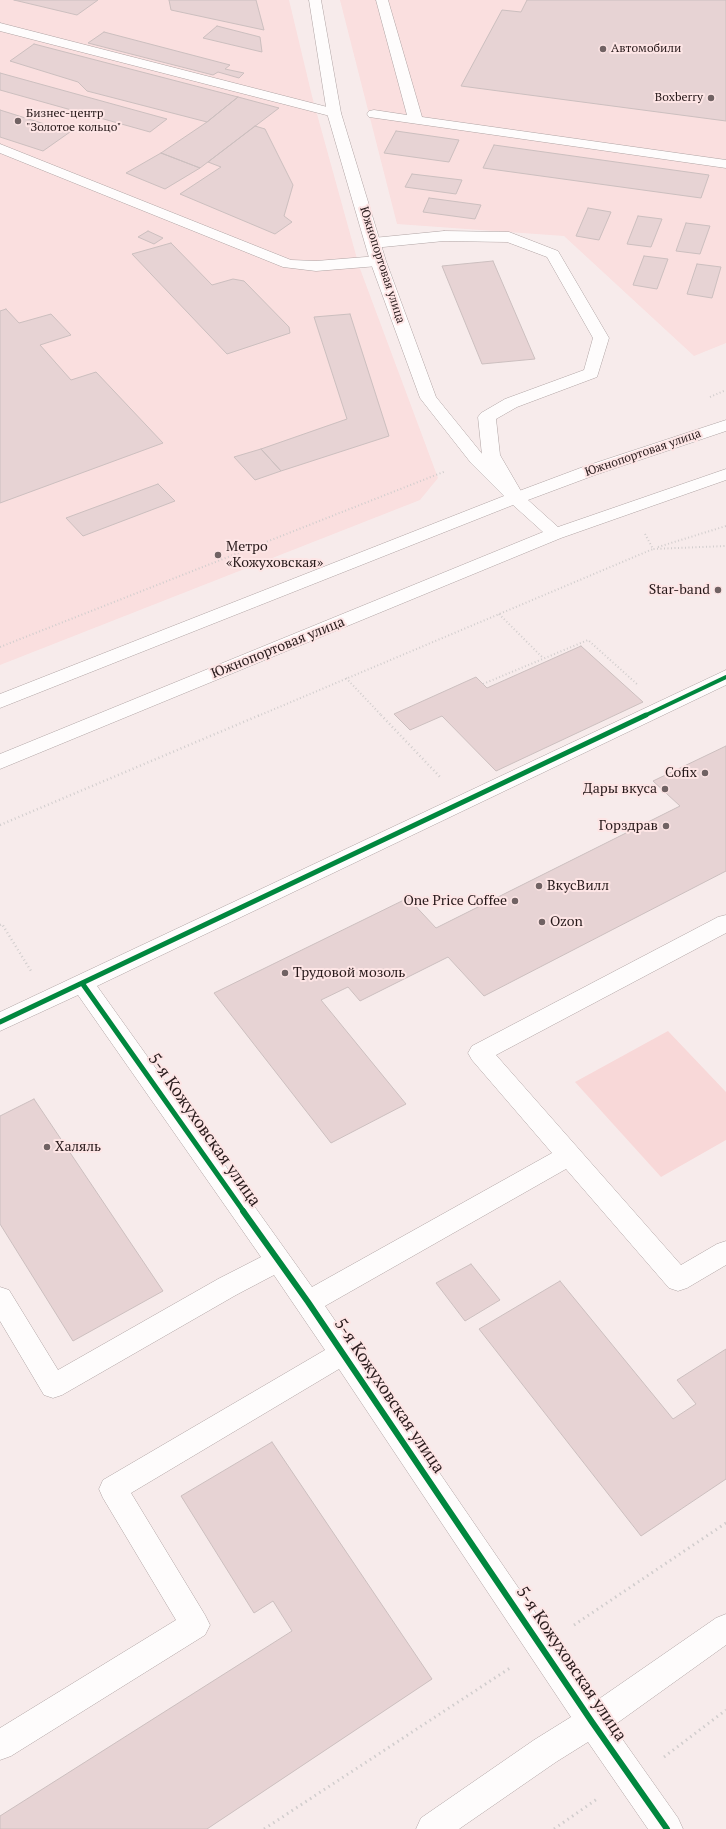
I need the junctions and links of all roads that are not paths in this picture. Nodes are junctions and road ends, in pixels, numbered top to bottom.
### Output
1 (315, 0) edge
2 (382, 0) edge
3 (0, 27) edge
4 (334, 113) junction
5 (374, 114) dead end
6 (416, 120) junction
7 (0, 148) edge
8 (726, 164) edge
9 (373, 243) junction
10 (378, 261) junction
11 (726, 425) edge
12 (726, 474) edge
13 (516, 498) junction
14 (555, 534) junction
15 (726, 677) edge
16 (0, 701) edge
17 (0, 762) edge
18 (726, 923) edge
19 (82, 983) junction
20 (0, 1022) edge
21 (569, 1156) junction
22 (726, 1252) edge
23 (279, 1260) junction
24 (0, 1298) edge
25 (308, 1302) junction
26 (343, 1353) junction
27 (726, 1628) edge
28 (592, 1722) junction
29 (0, 1745) edge
30 (432, 1829) edge
31 (667, 1829) edge

1 - 4 main road, Южнопортовая улица
2 - 6 main road
3 - 4 main road
4 - 9 main road, Южнопортовая улица
5 - 6 main road
6 - 8 main road
7 - 10 main road
9 - 10 main road, Южнопортовая улица
9 - 13 main road
10 - 13 main road, Южнопортовая улица
11 - 13 main road, Южнопортовая улица
12 - 14 main road, Южнопортовая улица
13 - 14 main road, Южнопортовая улица
13 - 16 main road, Южнопортовая улица
14 - 17 main road, Южнопортовая улица
15 - 19 main road
18 - 21 main road
19 - 20 main road
19 - 23 main road, 5-я Кожуховская улица
21 - 22 main road
21 - 25 main road
23 - 24 main road
23 - 25 main road, 5-я Кожуховская улица
25 - 26 main road, 5-я Кожуховская улица
26 - 28 main road, 5-я Кожуховская улица
26 - 29 main road
27 - 28 main road
28 - 30 main road
28 - 31 main road, 5-я Кожуховская улица

